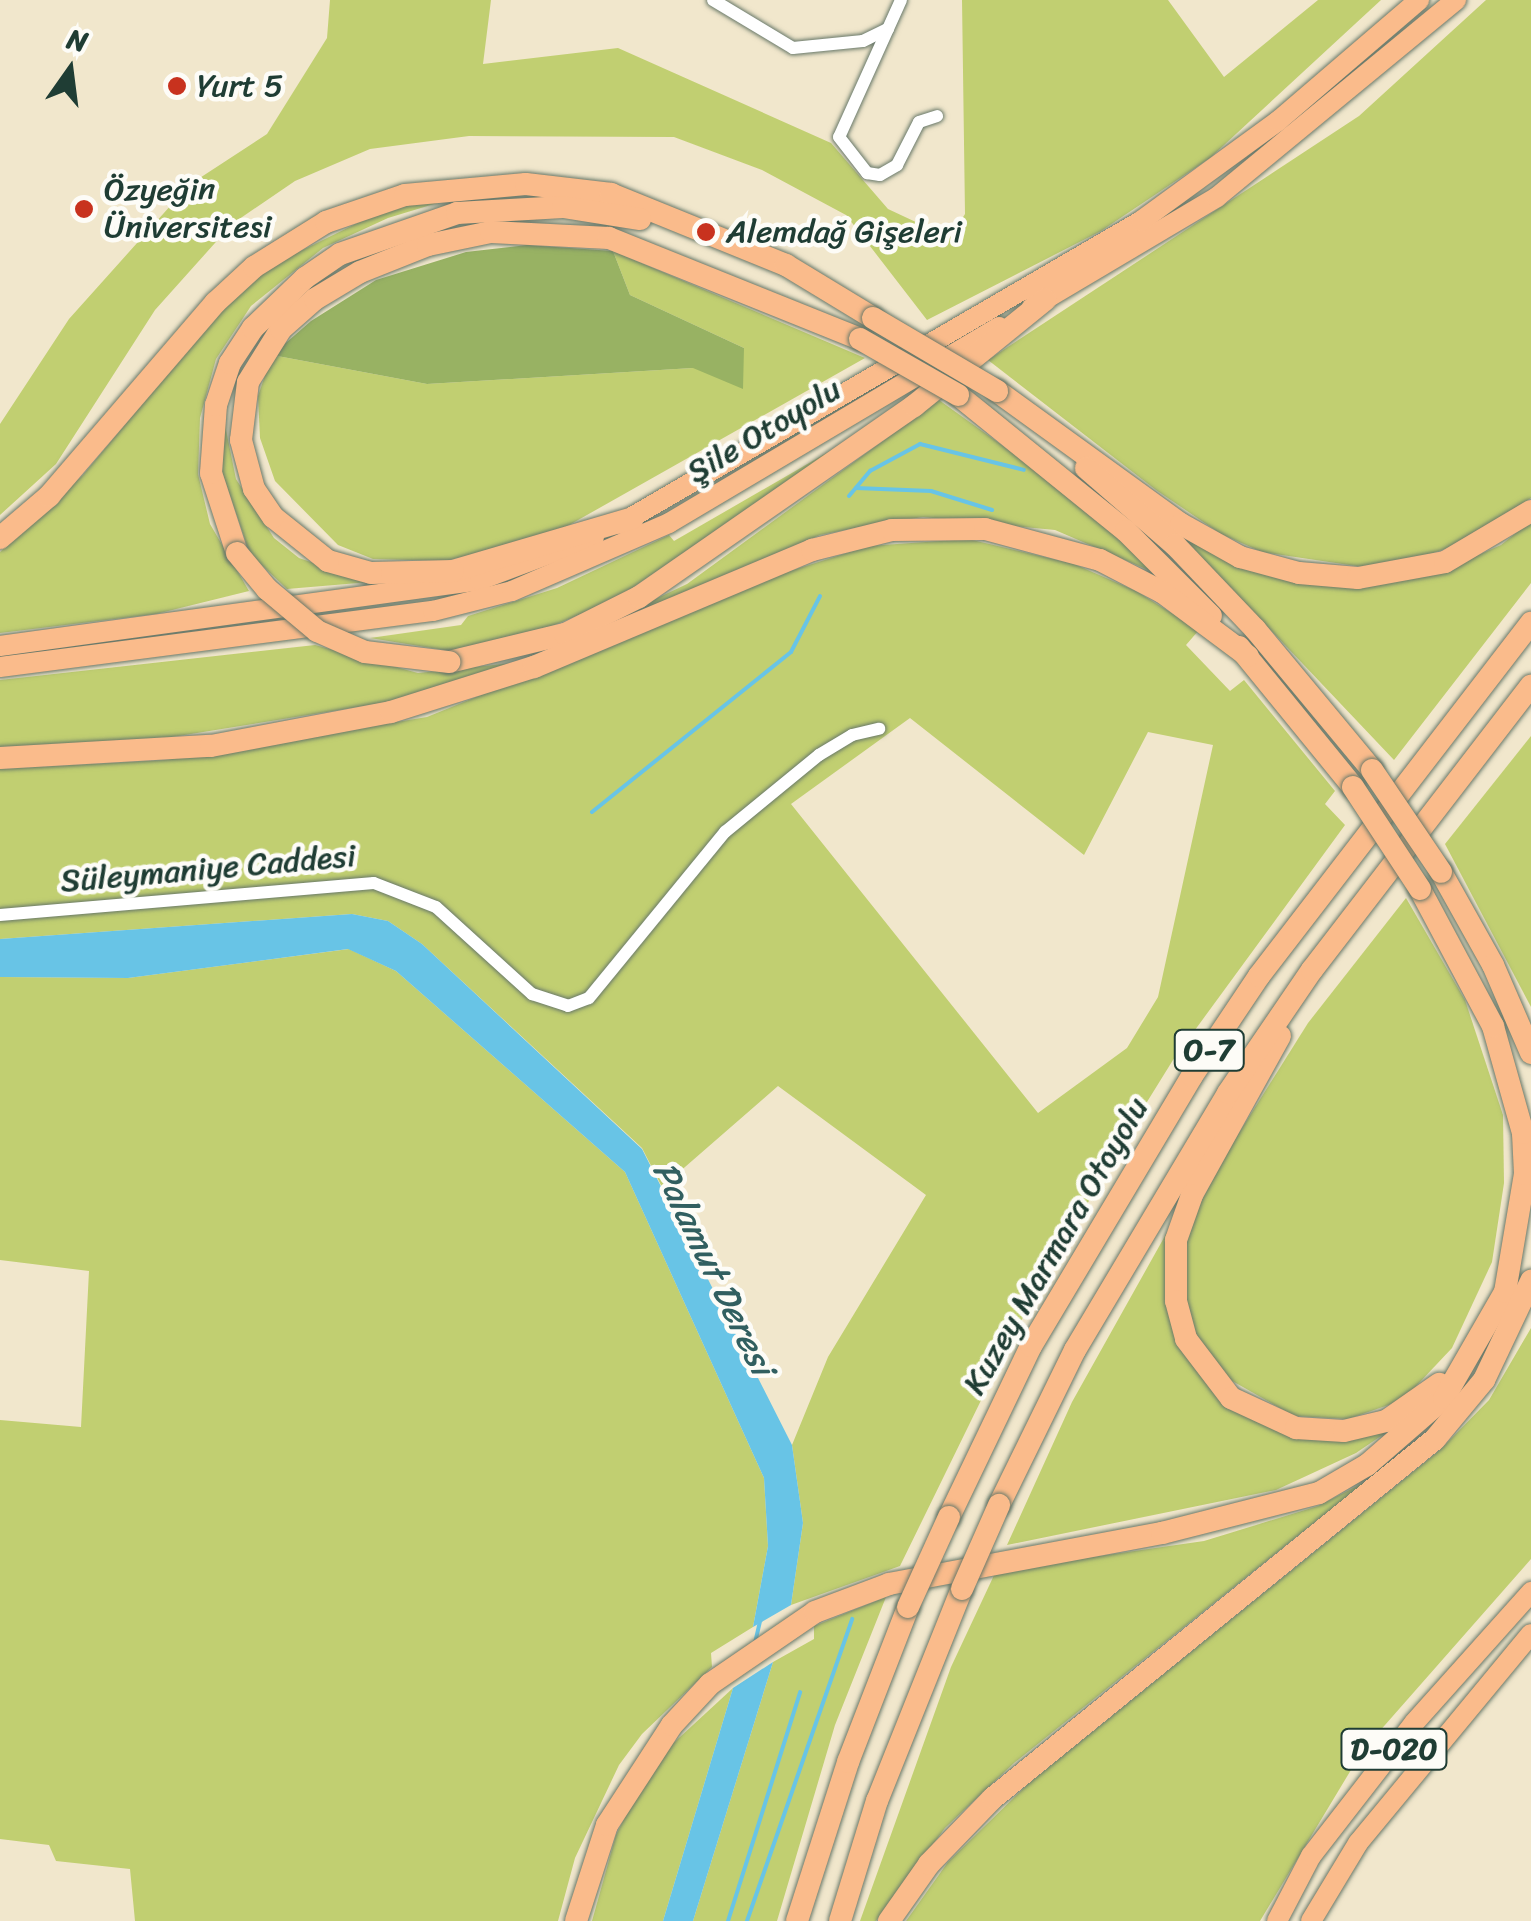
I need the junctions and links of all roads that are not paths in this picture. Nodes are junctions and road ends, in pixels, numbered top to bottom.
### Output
1 (713, 0) edge
2 (901, 0) edge
3 (1419, 0) edge
4 (1456, 0) edge
5 (889, 29) junction
6 (937, 116) dead end
7 (1045, 300) junction
8 (873, 318) junction
9 (997, 392) junction
10 (1531, 511) edge
11 (634, 518) junction
12 (0, 538) edge
13 (1531, 623) edge
14 (0, 646) edge
15 (1248, 656) junction
16 (0, 667) edge
17 (1531, 686) edge
18 (879, 729) dead end
19 (0, 758) edge
20 (0, 915) edge
21 (1312, 970) junction
22 (1531, 1053) edge
23 (1531, 1281) edge
24 (1490, 1325) junction
25 (1531, 1592) edge
26 (1531, 1634) edge
27 (576, 1921) edge
28 (797, 1921) edge
29 (840, 1921) edge
30 (889, 1921) edge
31 (1277, 1921) edge
32 (1311, 1921) edge

1 - 5 street
2 - 5 street
3 - 11 highway, Şile Otoyolu
4 - 7 highway, Şile Otoyolu
5 - 6 street
7 - 8 highway, bridge
7 - 16 highway, Şile Otoyolu
8 - 9 highway, bridge
8 - 12 highway
9 - 10 highway
9 - 22 highway, bridge
11 - 14 highway, Şile Otoyolu
11 - 15 highway, bridge
13 - 28 highway, Kuzey Marmara Otoyolu / O-7, bridge
15 - 19 highway
15 - 24 highway, bridge
17 - 21 highway, Kuzey Marmara Otoyolu / O-7
18 - 20 street, Süleymaniye Caddesi
21 - 24 highway
21 - 29 highway, Kuzey Marmara Otoyolu / O-7, bridge
23 - 30 highway
24 - 27 highway
25 - 31 highway, D-020
26 - 32 highway, D-020

